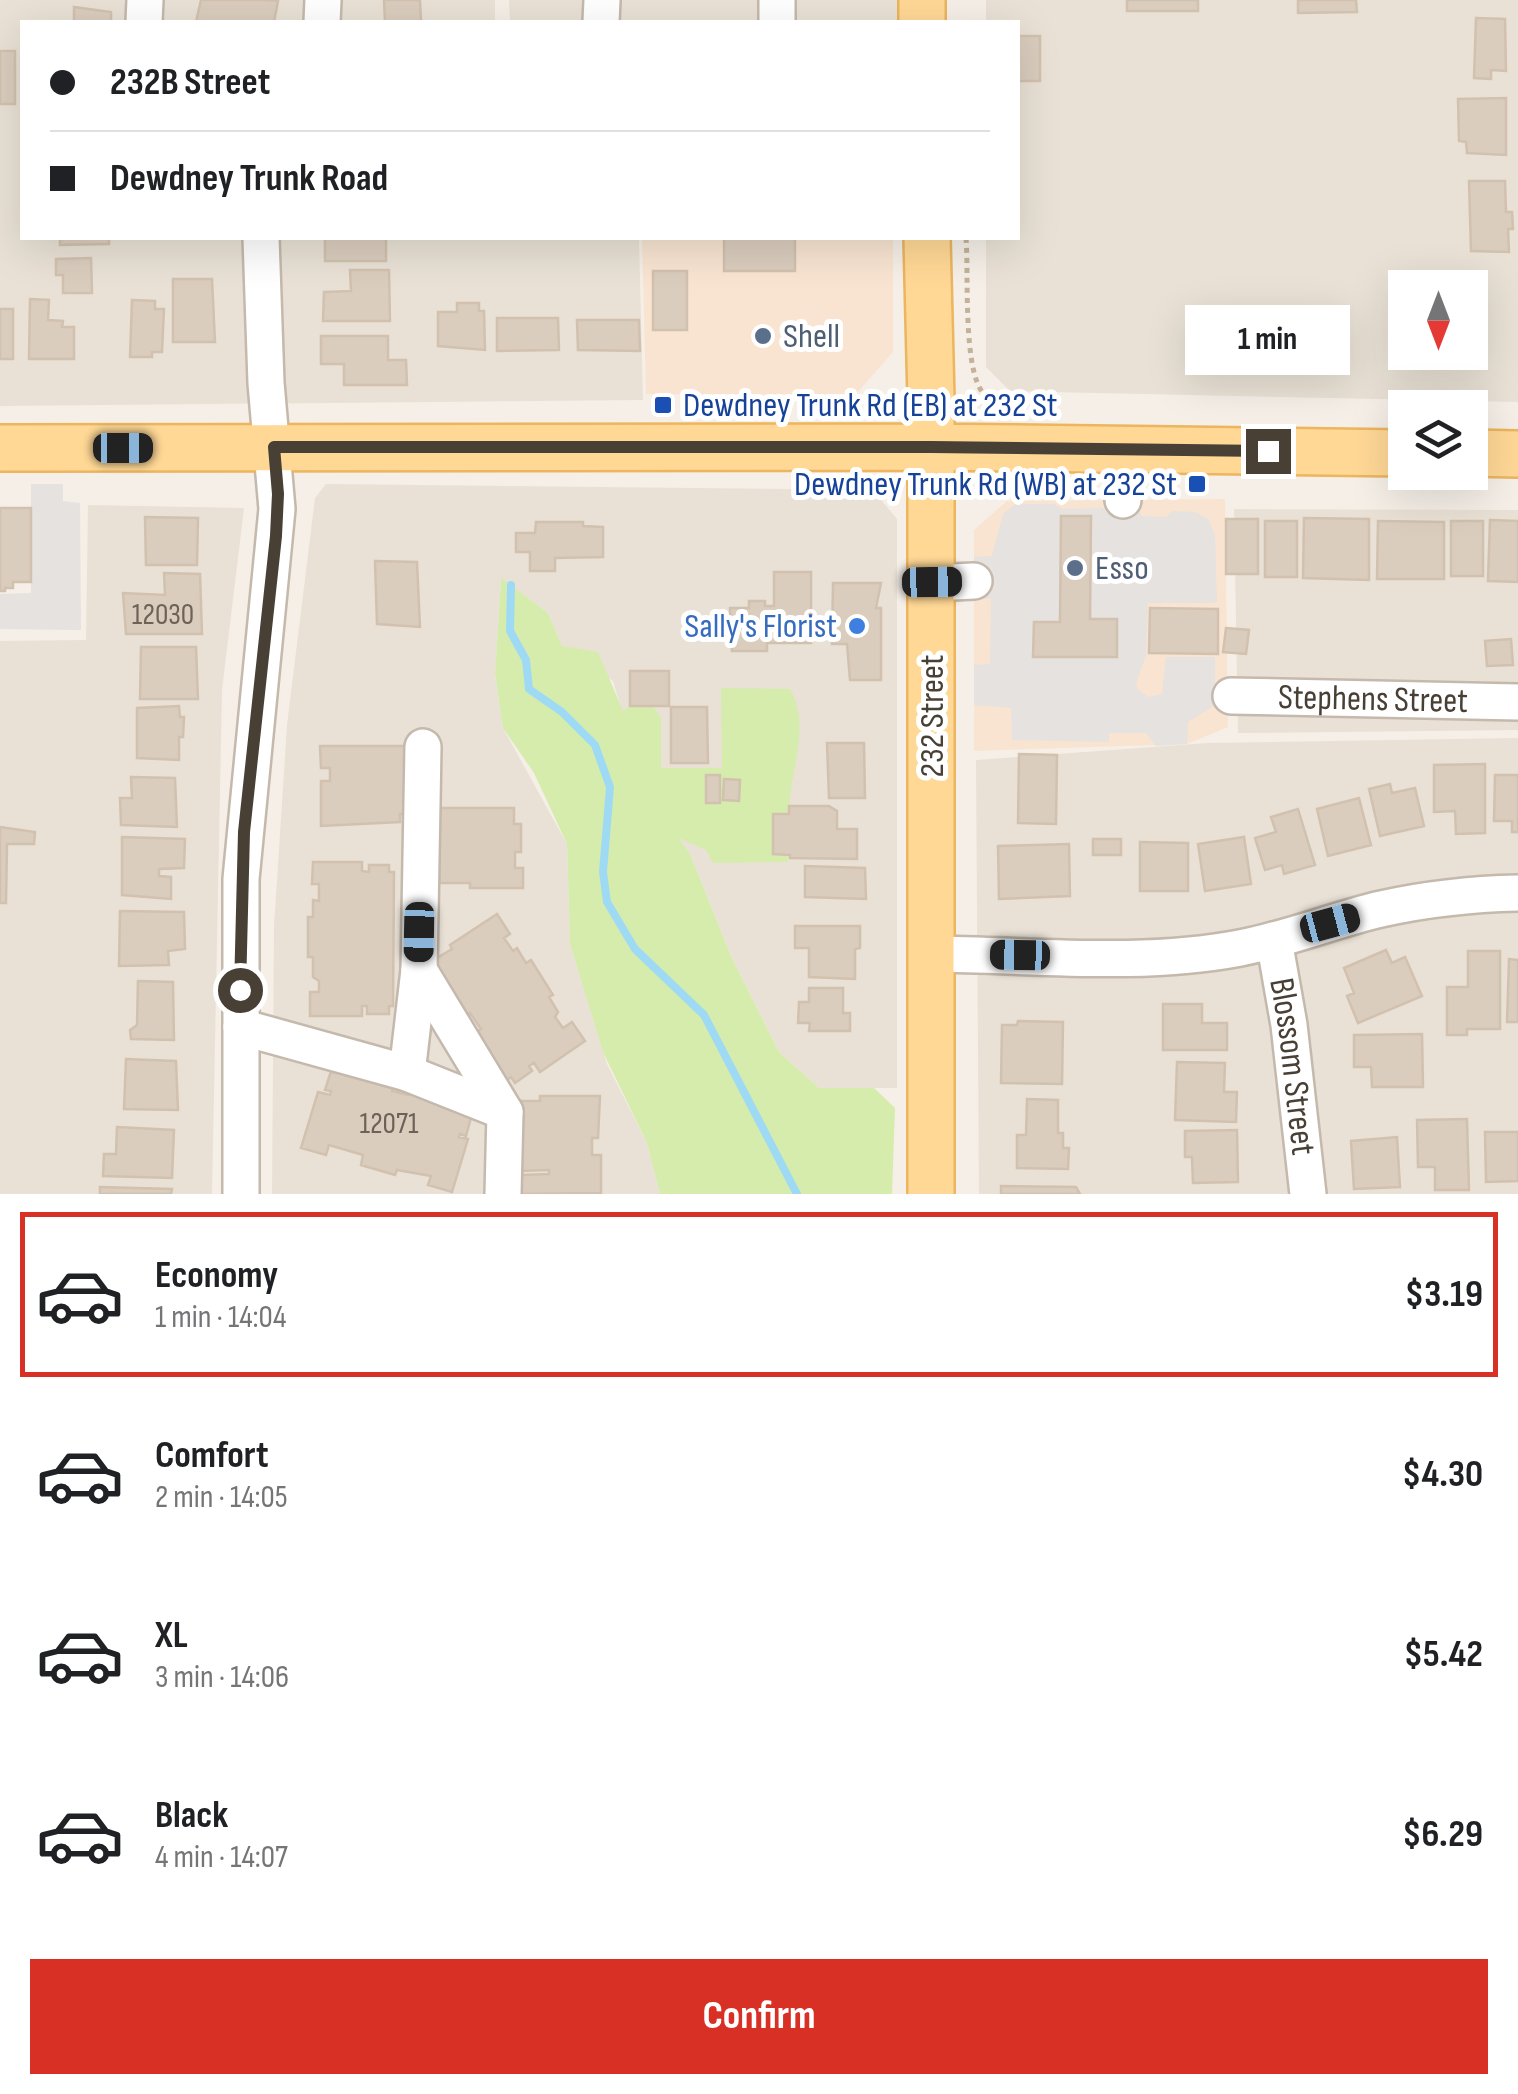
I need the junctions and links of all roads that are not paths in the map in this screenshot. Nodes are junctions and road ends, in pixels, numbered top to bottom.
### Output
1 (261, 240) edge
2 (927, 240) edge
3 (274, 447) junction
4 (931, 447) junction
5 (0, 448) edge
6 (1122, 449) junction
7 (1388, 453) edge
8 (1488, 454) edge
9 (1518, 454) edge
10 (1124, 500) dead end
11 (1232, 696) dead end
12 (1518, 702) edge
13 (424, 747) dead end
14 (1518, 893) edge
15 (1274, 940) junction
16 (933, 954) junction
17 (418, 970) junction
18 (241, 1026) junction
19 (407, 1074) junction
20 (505, 1112) junction
21 (240, 1194) edge
22 (503, 1194) edge
23 (931, 1194) edge
24 (1308, 1194) edge

1 - 3 street
2 - 4 main road, 232 Street
3 - 4 main road
3 - 5 main road
3 - 18 street
4 - 6 main road
4 - 16 main road, 232 Street
6 - 7 main road
6 - 10 street
8 - 9 main road
11 - 12 street, Stephens Street
13 - 17 street
14 - 15 street
15 - 16 street
15 - 24 street, Blossom Street
16 - 23 main road, 232 Street
17 - 19 street
17 - 20 street
18 - 19 street
18 - 21 street
19 - 20 street
20 - 22 street

